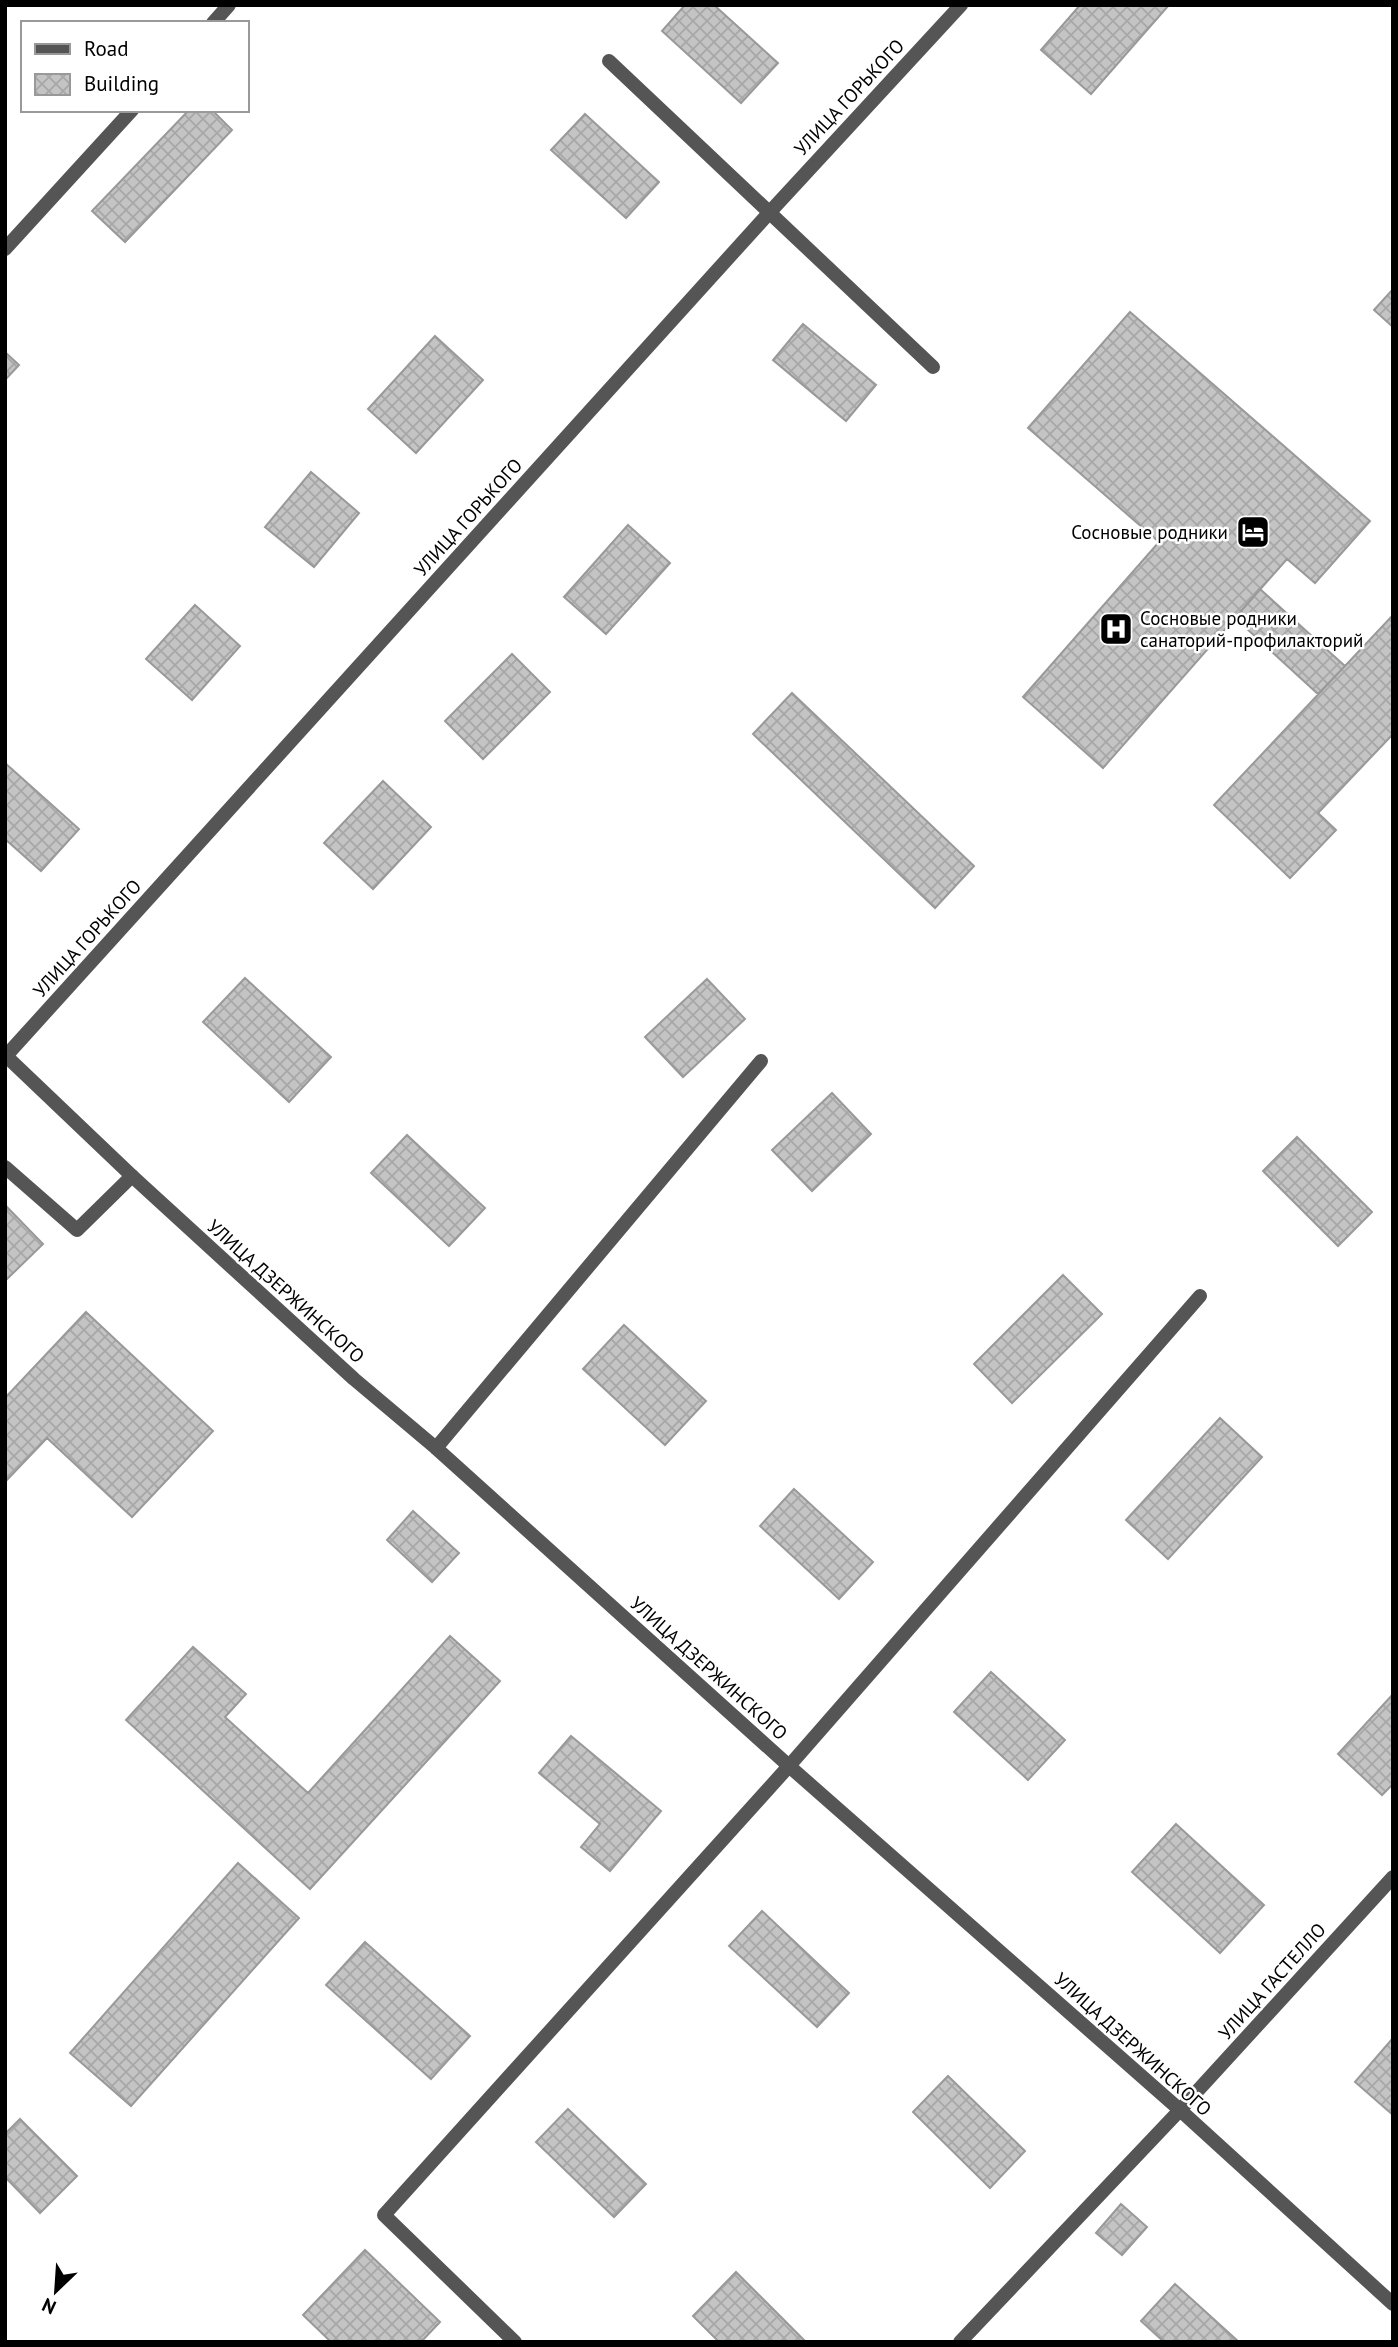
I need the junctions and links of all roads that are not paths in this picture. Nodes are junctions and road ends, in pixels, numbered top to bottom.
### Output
1 (229, 5) edge
2 (961, 5) edge
3 (214, 21) edge
4 (609, 61) dead end
5 (130, 112) edge
6 (769, 213) junction
7 (5, 249) edge
8 (933, 367) dead end
9 (6, 1056) edge
10 (761, 1061) dead end
11 (5, 1167) edge
12 (132, 1176) junction
13 (1200, 1296) dead end
14 (436, 1448) junction
15 (789, 1766) junction
16 (1393, 1877) edge
17 (1180, 2110) junction
18 (1393, 2304) edge
19 (515, 2342) edge
20 (960, 2342) edge

1 - 3 street
2 - 6 street, УЛИЦА ГОРЬКОГО
4 - 6 street
5 - 7 street
6 - 8 street
6 - 9 street, УЛИЦА ГОРЬКОГО
9 - 12 street, УЛИЦА ДЗЕРЖИНСКОГО
10 - 14 street
11 - 12 street
12 - 14 street, УЛИЦА ДЗЕРЖИНСКОГО
13 - 15 street
14 - 15 street, УЛИЦА ДЗЕРЖИНСКОГО
15 - 17 street, УЛИЦА ДЗЕРЖИНСКОГО
15 - 19 street
16 - 17 street, УЛИЦА ГАСТЕЛЛО
17 - 18 street, УЛИЦА ДЗЕРЖИНСКОГО
17 - 20 street, УЛИЦА ГАСТЕЛЛО

